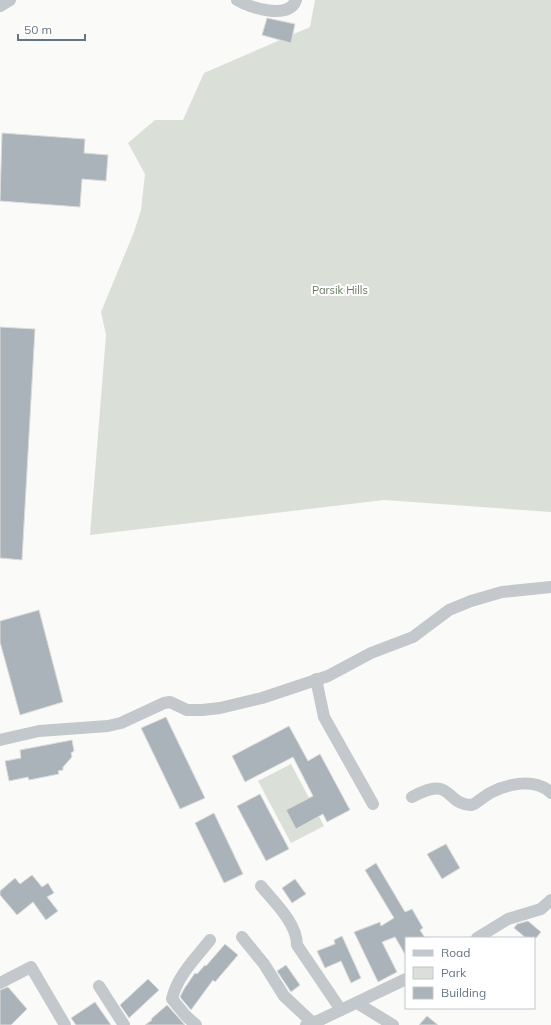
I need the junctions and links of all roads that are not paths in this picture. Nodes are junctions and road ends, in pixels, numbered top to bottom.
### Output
1 (10, 0) edge
2 (237, 0) edge
3 (296, 0) edge
4 (0, 6) edge
5 (551, 587) edge
6 (316, 679) junction
7 (0, 740) edge
8 (551, 793) edge
9 (412, 797) dead end
10 (373, 804) dead end
11 (261, 886) dead end
12 (551, 900) edge
13 (242, 937) dead end
14 (479, 937) edge
15 (210, 940) dead end
16 (405, 979) edge
17 (0, 983) edge
18 (99, 986) dead end
19 (356, 1003) junction
20 (341, 1010) junction
21 (310, 1024) edge
22 (65, 1025) edge
23 (124, 1025) edge
24 (196, 1025) edge
25 (393, 1025) edge

1 - 4 street
2 - 3 street
5 - 6 street
6 - 7 street
6 - 10 street
8 - 9 street
11 - 20 street
12 - 14 street
13 - 21 street
15 - 24 street
16 - 19 street
17 - 22 street
18 - 23 street
19 - 20 street
19 - 25 street
20 - 21 street

